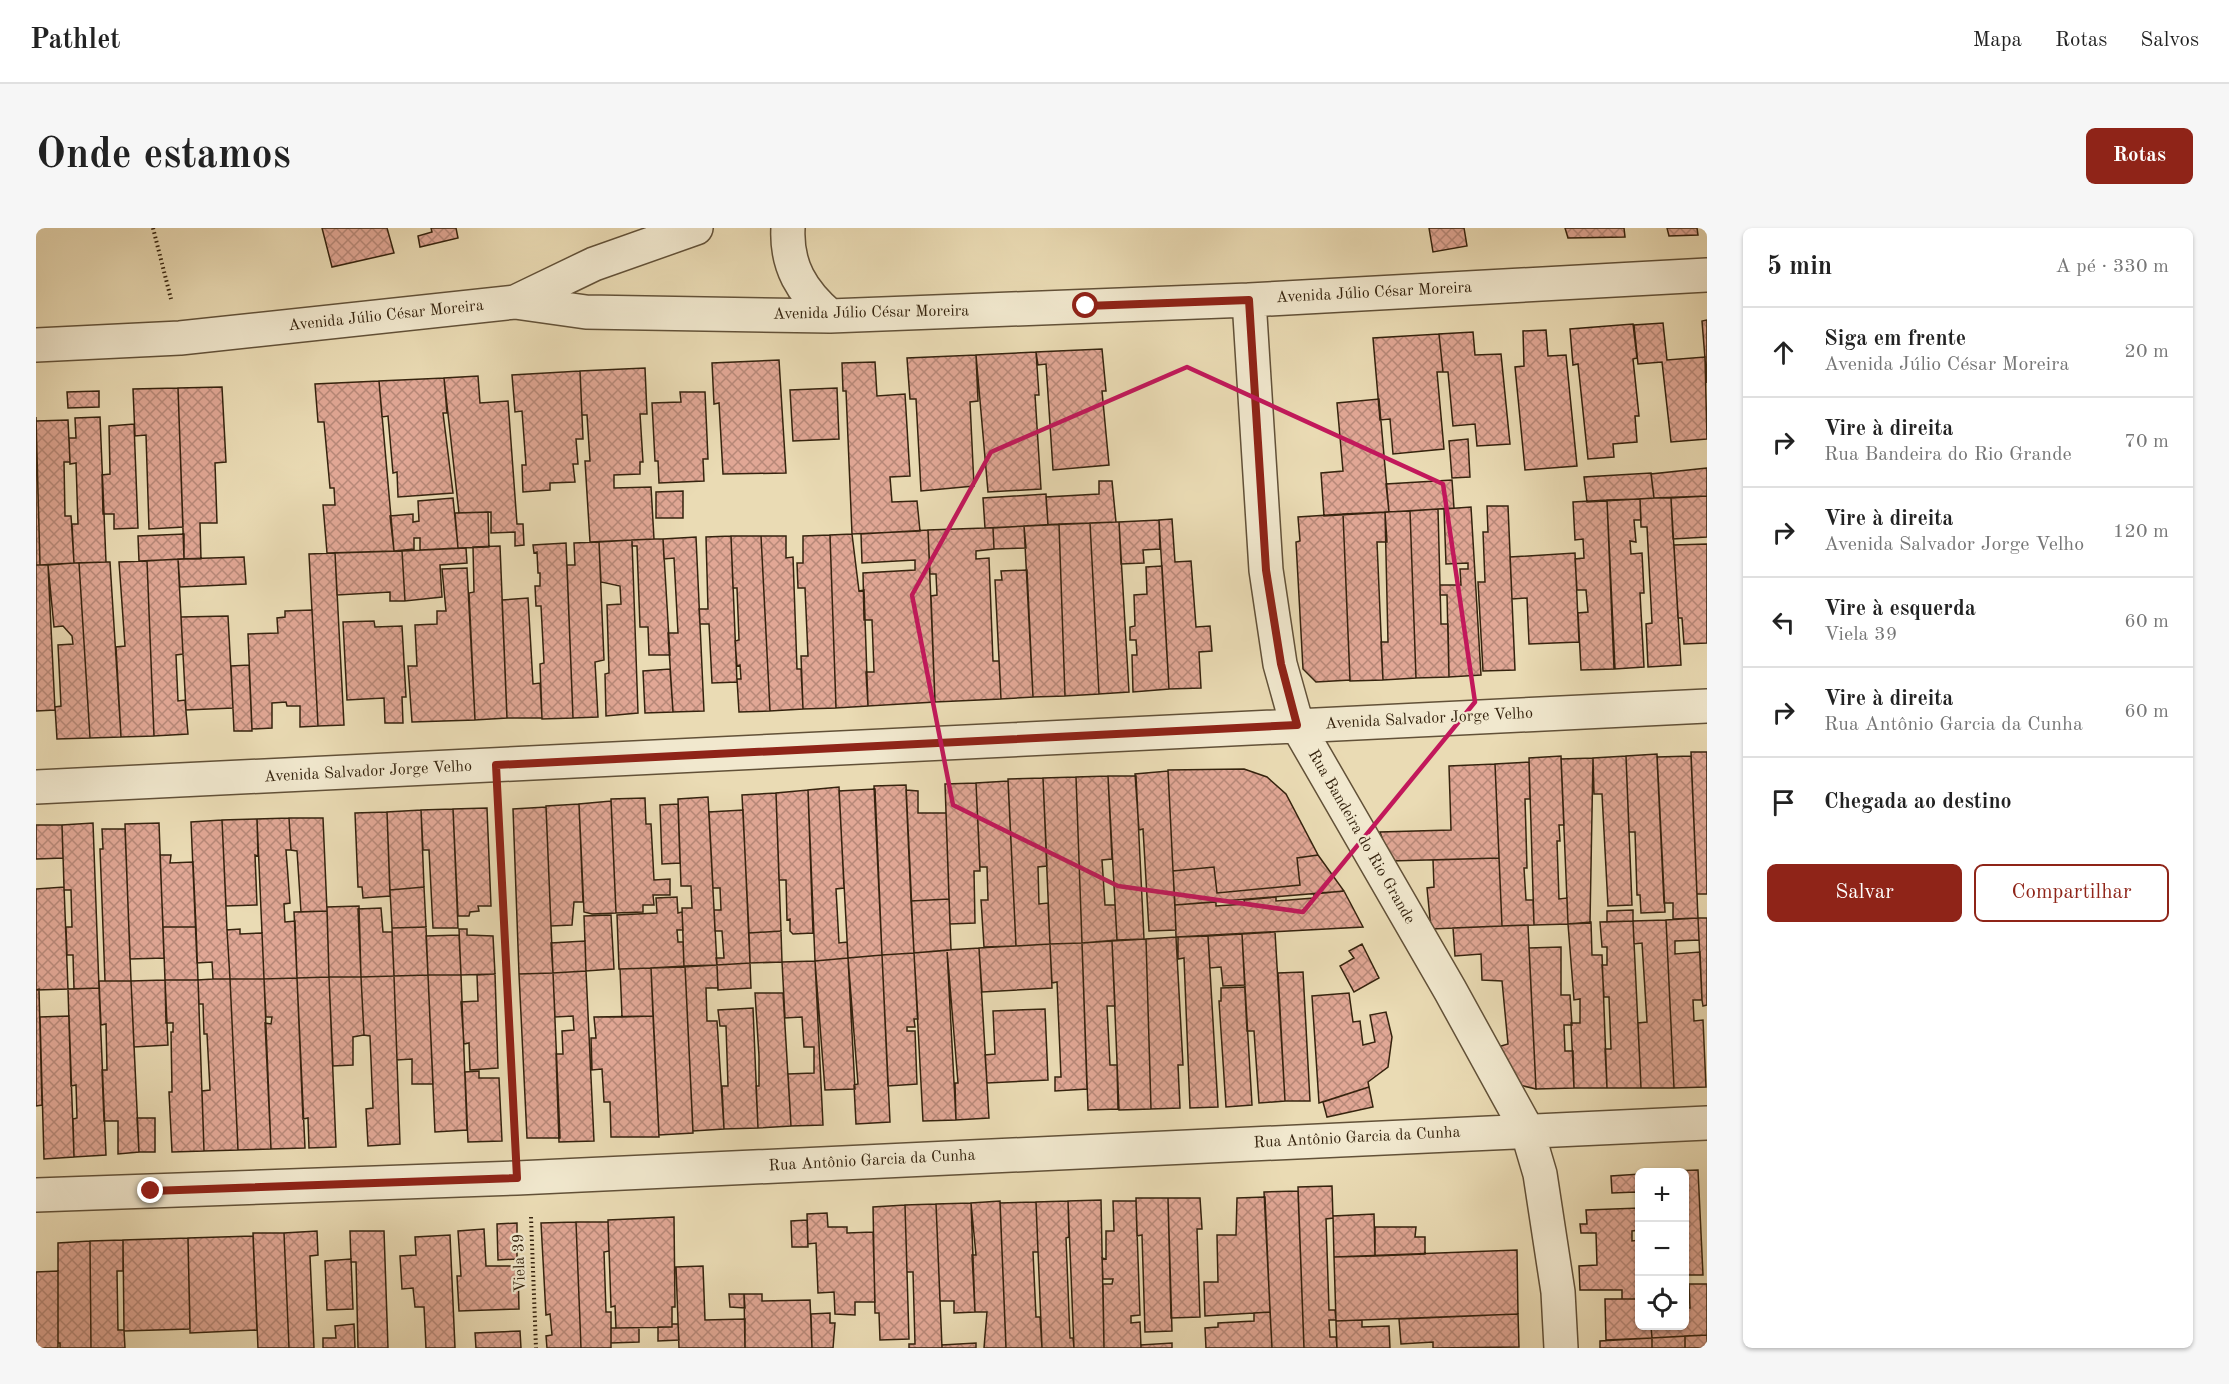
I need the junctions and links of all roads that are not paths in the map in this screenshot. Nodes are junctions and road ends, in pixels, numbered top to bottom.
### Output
1 (696, 228) edge
2 (788, 228) edge
3 (1707, 275) edge
4 (1249, 300) junction
5 (515, 302) junction
6 (830, 316) junction
7 (36, 345) edge
8 (1707, 706) edge
9 (1297, 725) junction
10 (36, 787) edge
11 (1707, 1123) edge
12 (1527, 1130) junction
13 (36, 1195) edge
14 (1561, 1348) edge

1 - 5 street
2 - 6 street
3 - 4 street, Avenida Júlio César Moreira
4 - 6 street, Avenida Júlio César Moreira
4 - 9 street, Rua Bandeira do Rio Grande
5 - 6 street, Avenida Júlio César Moreira
5 - 7 street, Avenida Júlio César Moreira
8 - 9 street, Avenida Salvador Jorge Velho
9 - 10 street, Avenida Salvador Jorge Velho
9 - 12 street, Rua Bandeira do Rio Grande
11 - 12 street, Rua Antônio Garcia da Cunha
12 - 13 street, Rua Antônio Garcia da Cunha
12 - 14 street, Rua Bandeira do Rio Grande

